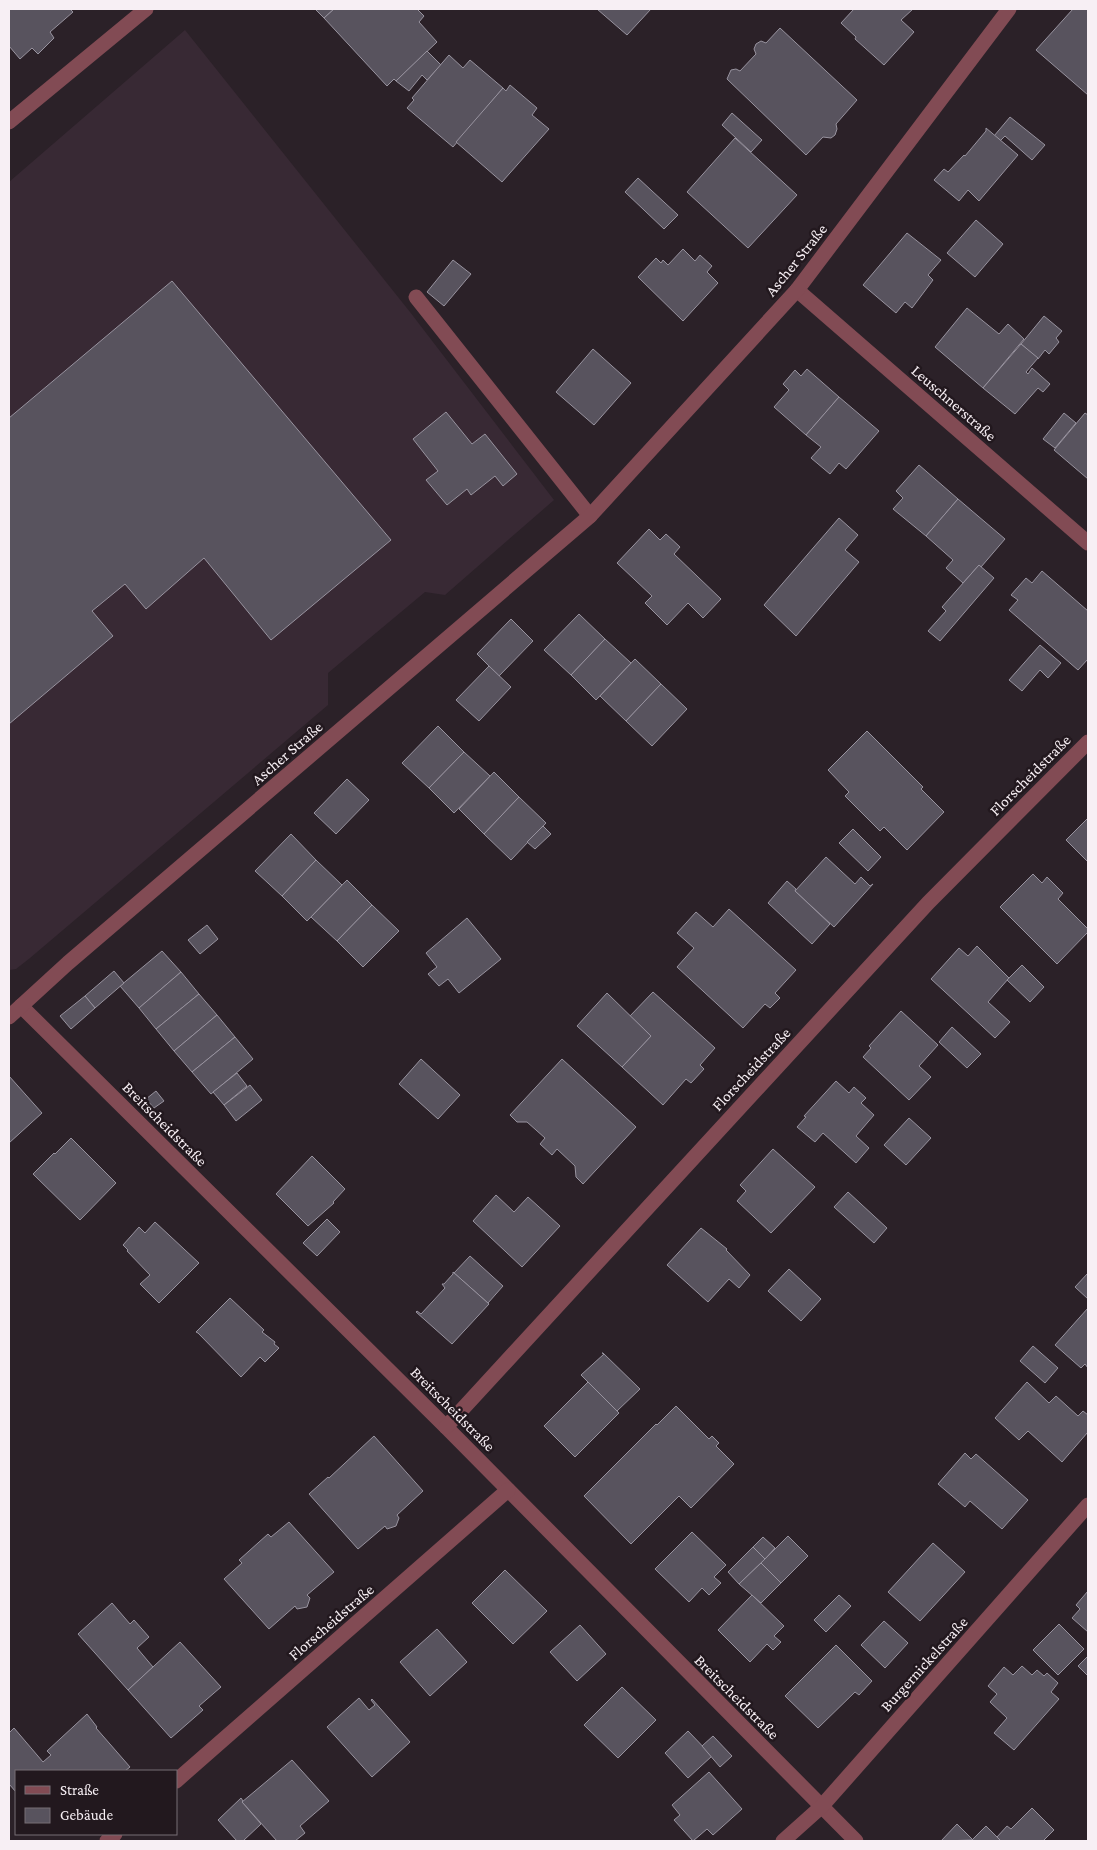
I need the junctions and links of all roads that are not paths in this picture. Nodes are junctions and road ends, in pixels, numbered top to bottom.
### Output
1 (146, 9) edge
2 (1009, 9) edge
3 (9, 122) edge
4 (797, 290) junction
5 (416, 297) dead end
6 (590, 516) junction
7 (1088, 543) edge
8 (1088, 742) edge
9 (21, 1006) junction
10 (9, 1017) edge
11 (446, 1427) junction
12 (508, 1490) junction
13 (1088, 1505) edge
14 (178, 1779) edge
15 (821, 1807) junction
16 (783, 1841) edge
17 (856, 1841) edge

1 - 3 street
2 - 4 street, Ascher Straße
4 - 6 street, Ascher Straße
4 - 7 street, Leuschnerstraße
5 - 6 street
6 - 9 street, Ascher Straße
8 - 11 street, Florscheidstraße
9 - 10 street, Ascher Straße
9 - 11 street, Breitscheidstraße
11 - 12 street, Breitscheidstraße
12 - 14 street, Florscheidstraße
12 - 15 street, Breitscheidstraße
13 - 15 street, Burgernickelstraße
15 - 16 street, Burgernickelstraße
15 - 17 street, Breitscheidstraße

